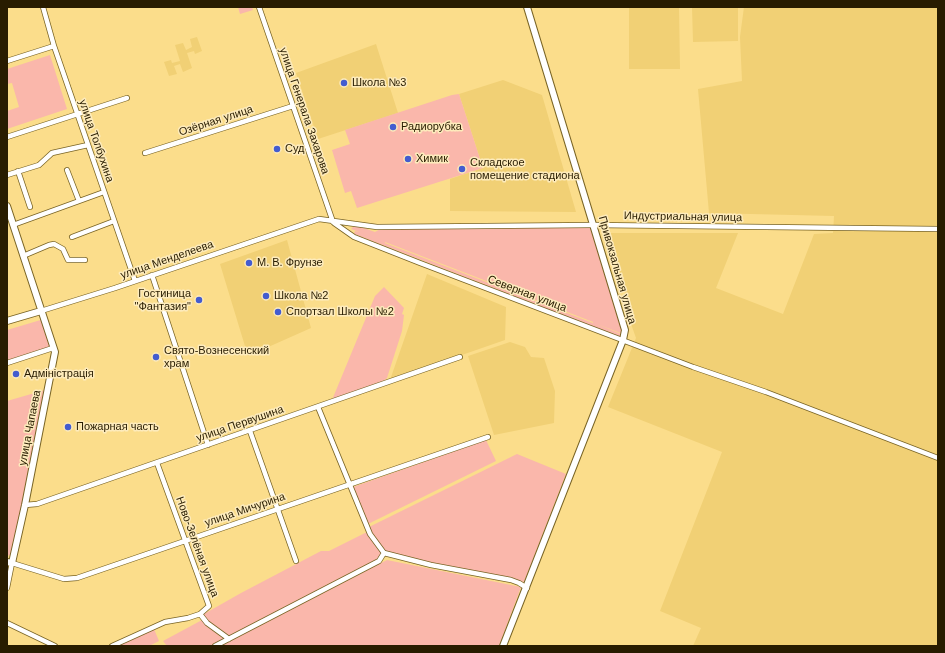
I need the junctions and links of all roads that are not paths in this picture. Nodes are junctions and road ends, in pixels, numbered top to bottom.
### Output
1 (43, 7) edge
2 (259, 7) edge
3 (527, 7) edge
4 (54, 46) junction
5 (7, 60) edge
6 (127, 98) dead end
7 (293, 106) junction
8 (77, 114) junction
9 (7, 137) edge
10 (88, 145) junction
11 (145, 153) dead end
12 (67, 170) dead end
13 (18, 171) junction
14 (7, 175) edge
15 (104, 192) junction
16 (79, 201) junction
17 (7, 206) edge
18 (30, 207) dead end
19 (114, 221) junction
20 (333, 222) junction
21 (13, 225) junction
22 (593, 225) junction
23 (938, 229) edge
24 (72, 236) dead end
25 (23, 256) junction
26 (85, 260) dead end
27 (152, 275) junction
28 (135, 281) junction
29 (41, 311) junction
30 (7, 321) edge
31 (623, 340) junction
32 (53, 348) junction
33 (460, 357) dead end
34 (7, 363) edge
35 (318, 407) junction
36 (250, 431) junction
37 (488, 437) dead end
38 (208, 445) junction
39 (938, 458) edge
40 (157, 463) junction
41 (351, 485) junction
42 (25, 505) junction
43 (278, 509) junction
44 (185, 542) junction
45 (384, 553) junction
46 (296, 561) dead end
47 (10, 562) edge
48 (7, 588) edge
49 (526, 588) junction
50 (200, 614) junction
51 (7, 623) edge
52 (229, 639) junction
53 (55, 646) edge
54 (112, 646) edge
55 (215, 646) edge
56 (503, 646) edge

1 - 4 street, улица Толбухина
2 - 7 street, улица Генерала Захарова
3 - 22 main road, Привокзальная улица
4 - 5 street
4 - 8 street, улица Толбухина
6 - 8 street
7 - 11 street, Озёрная улица
7 - 20 street, улица Генерала Захарова
8 - 9 street
8 - 10 street, улица Толбухина
10 - 13 street
10 - 15 street, улица Толбухина
12 - 16 street
13 - 14 street
13 - 18 street
15 - 16 street
15 - 19 street, улица Толбухина
16 - 21 street
17 - 21 main road, улица Чапаева
19 - 24 street
19 - 28 street, улица Толбухина
20 - 22 street, Индустриальная улица
20 - 27 street, улица Менделеева
20 - 31 street, Северная улица
21 - 25 main road, улица Чапаева
22 - 23 street, Индустриальная улица
22 - 31 main road, Привокзальная улица
25 - 26 street
25 - 29 main road, улица Чапаева
27 - 28 street, улица Менделеева
27 - 38 street
28 - 29 street, улица Менделеева
29 - 30 main road, улица Менделеева
29 - 32 main road, улица Чапаева
31 - 39 street, Северная улица
31 - 49 main road, Привокзальная улица
32 - 34 street
32 - 42 main road, улица Чапаева
33 - 35 street, улица Первушина
35 - 36 street, улица Первушина
35 - 41 street
36 - 38 street, улица Первушина
36 - 43 street
37 - 41 street, улица Мичурина
38 - 40 street, улица Первушина
40 - 42 street, улица Первушина
40 - 44 street, Ново-Зелёная улица
41 - 43 street, улица Мичурина
41 - 45 street
42 - 47 main road, улица Чапаева
43 - 44 street, улица Мичурина
43 - 46 street
44 - 47 street, улица Мичурина
44 - 50 street, Ново-Зелёная улица
45 - 49 street
45 - 52 street
47 - 48 street, улица Чапаева
49 - 56 main road, Привокзальная улица
50 - 52 street
50 - 54 street
51 - 53 street
52 - 55 street

